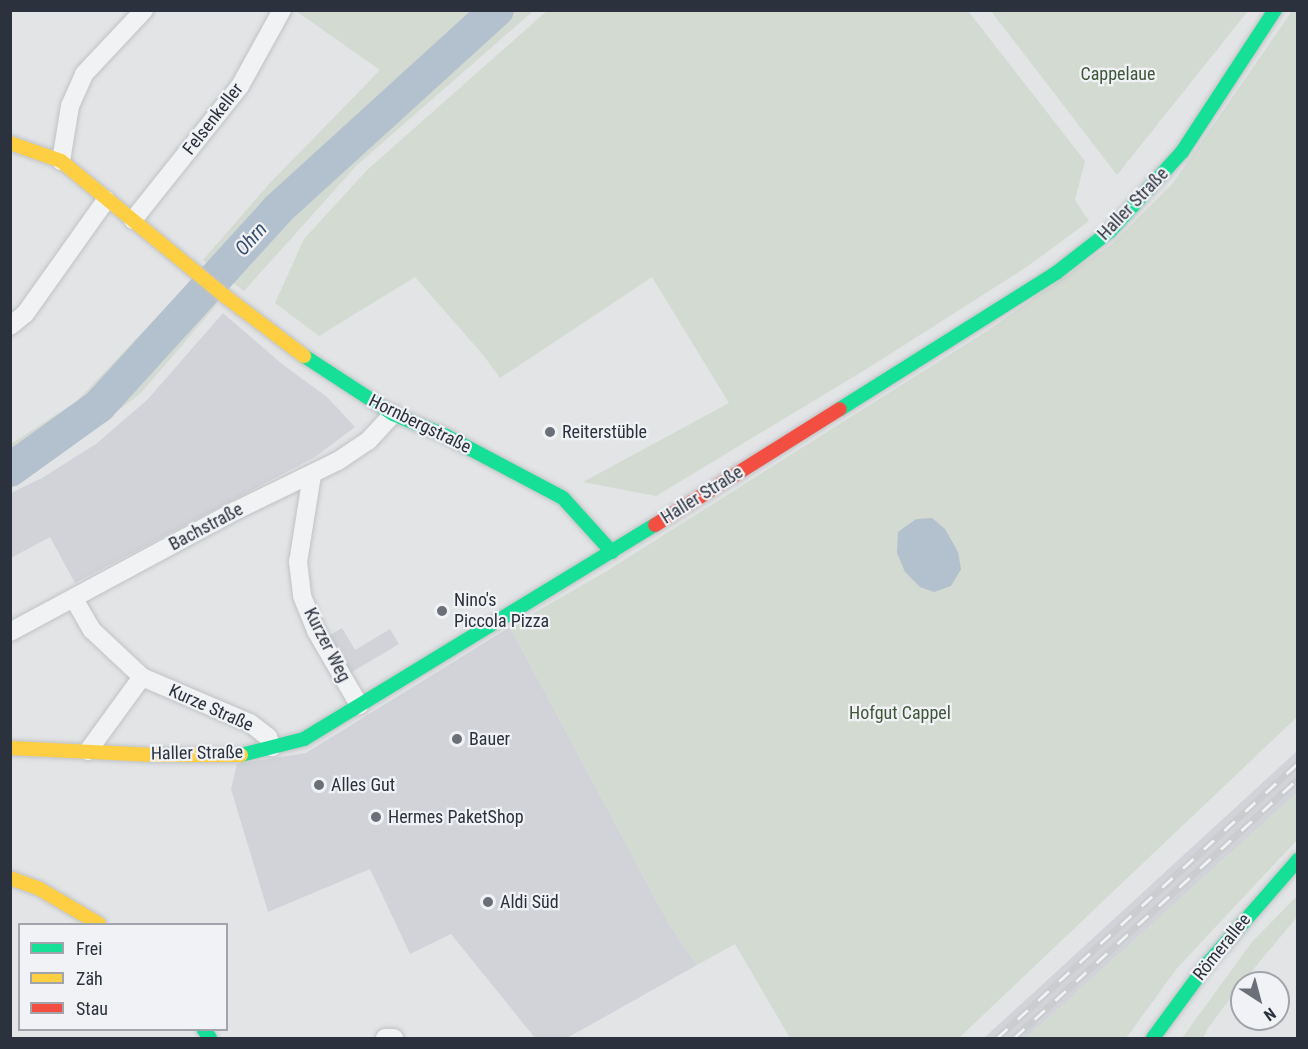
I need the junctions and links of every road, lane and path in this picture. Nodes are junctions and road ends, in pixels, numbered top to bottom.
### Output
1 (144, 10) edge
2 (282, 10) edge
3 (1275, 10) edge
4 (10, 143) edge
5 (61, 161) junction
6 (106, 200) junction
7 (133, 220) junction
8 (10, 326) edge
9 (393, 414) junction
10 (312, 475) junction
11 (612, 552) junction
12 (74, 599) junction
13 (10, 632) edge
14 (142, 677) junction
15 (359, 705) junction
16 (272, 747) junction
17 (10, 748) edge
18 (88, 752) junction
19 (1298, 860) edge
20 (10, 878) edge
21 (97, 923) edge
22 (385, 1038) edge
23 (394, 1038) edge
24 (1153, 1038) edge

1 - 5 street
2 - 7 street, Felsenkeller
3 - 11 main road, Haller Straße
4 - 5 main road
5 - 6 main road
6 - 7 main road
6 - 8 street
7 - 9 main road, Hornbergstraße
9 - 10 street, Bachstraße
9 - 11 main road, Hornbergstraße
10 - 12 street, Bachstraße
10 - 15 street, Kurzer Weg
11 - 15 main road, Haller Straße
12 - 13 street, Bachstraße
12 - 14 street, Kurze Straße
14 - 16 street, Kurze Straße
14 - 18 street
15 - 16 main road, Haller Straße
16 - 18 main road, Haller Straße
17 - 18 main road, Haller Straße
19 - 24 main road, Römerallee
20 - 21 main road
22 - 23 street

